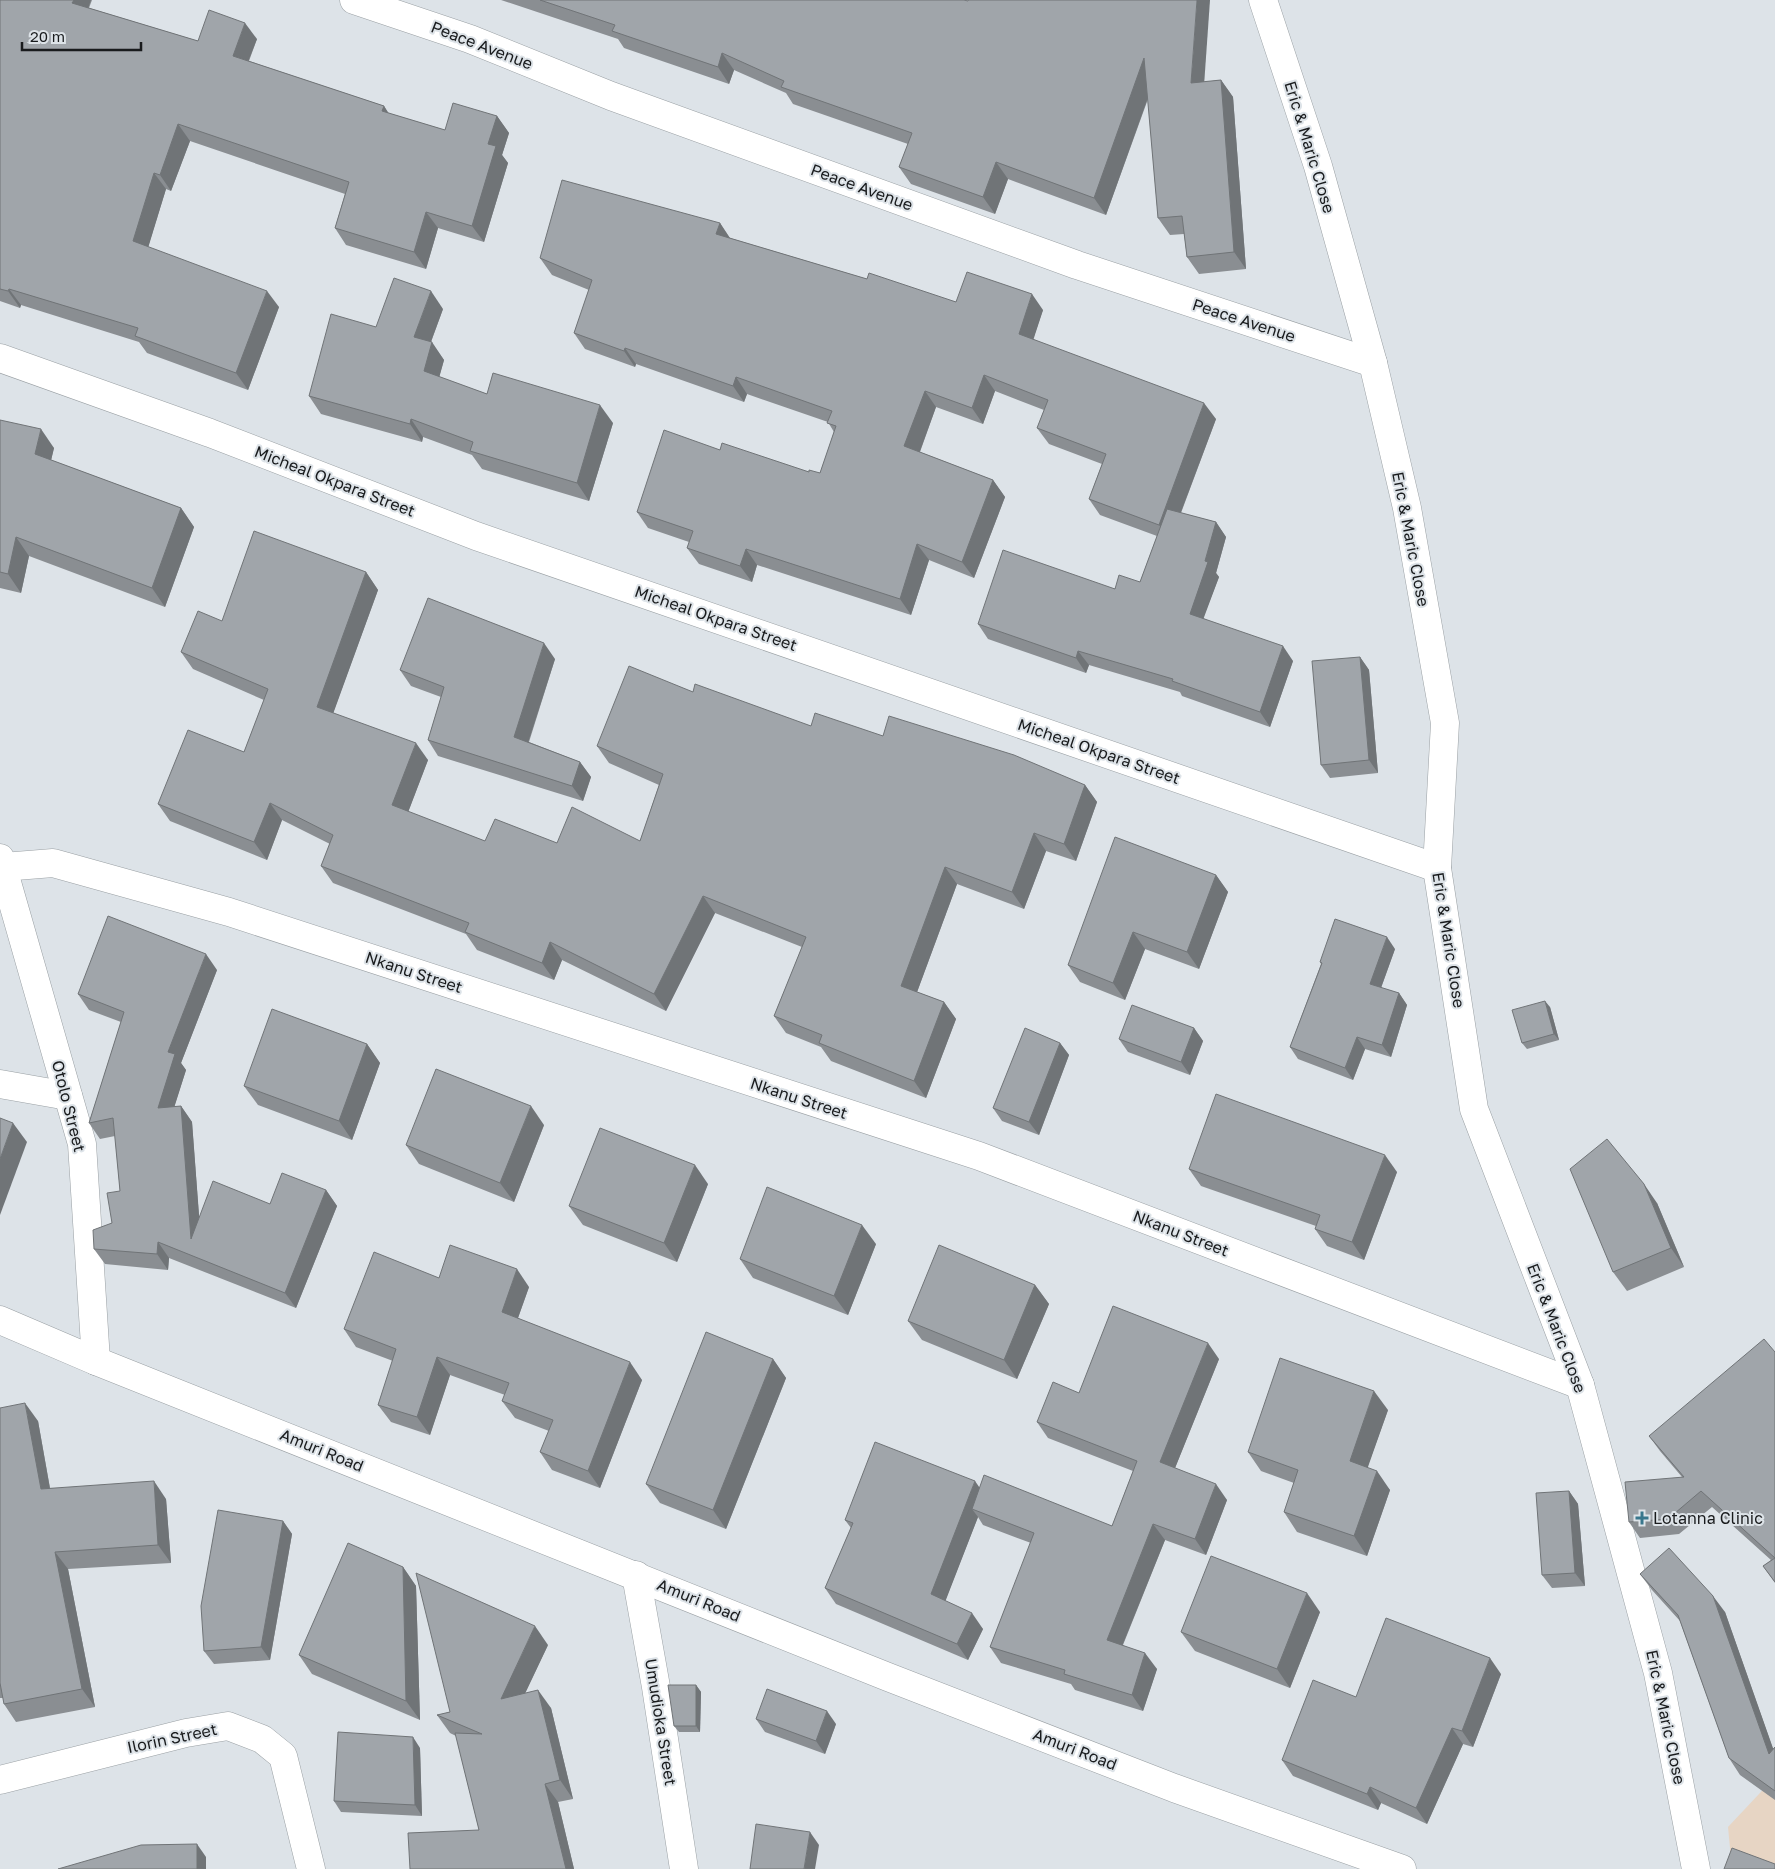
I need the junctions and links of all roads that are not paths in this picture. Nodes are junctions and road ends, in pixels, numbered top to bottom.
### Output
1 (354, 0) edge
2 (1263, 0) edge
3 (0, 358) edge
4 (1373, 363) junction
5 (1, 862) edge
6 (1437, 868) junction
7 (0, 1084) edge
8 (68, 1096) junction
9 (0, 1320) edge
10 (96, 1361) junction
11 (1580, 1385) junction
12 (636, 1575) junction
13 (0, 1780) edge
14 (311, 1869) edge
15 (684, 1869) edge
16 (1402, 1869) edge
17 (1696, 1869) edge

1 - 4 street, Peace Avenue
2 - 4 street, Eric & Maric Close
3 - 6 street, Micheal Okpara Street
4 - 6 street, Eric & Maric Close
5 - 8 street, Otolo Street
5 - 11 street, Nkanu Street
6 - 11 street, Eric & Maric Close
7 - 8 street
8 - 10 street, Otolo Street
9 - 10 street, Amuri Road
10 - 12 street, Amuri Road
11 - 17 street, Eric & Maric Close
12 - 15 street, Umudioka Street
12 - 16 street, Amuri Road
13 - 14 street, Ilorin Street

